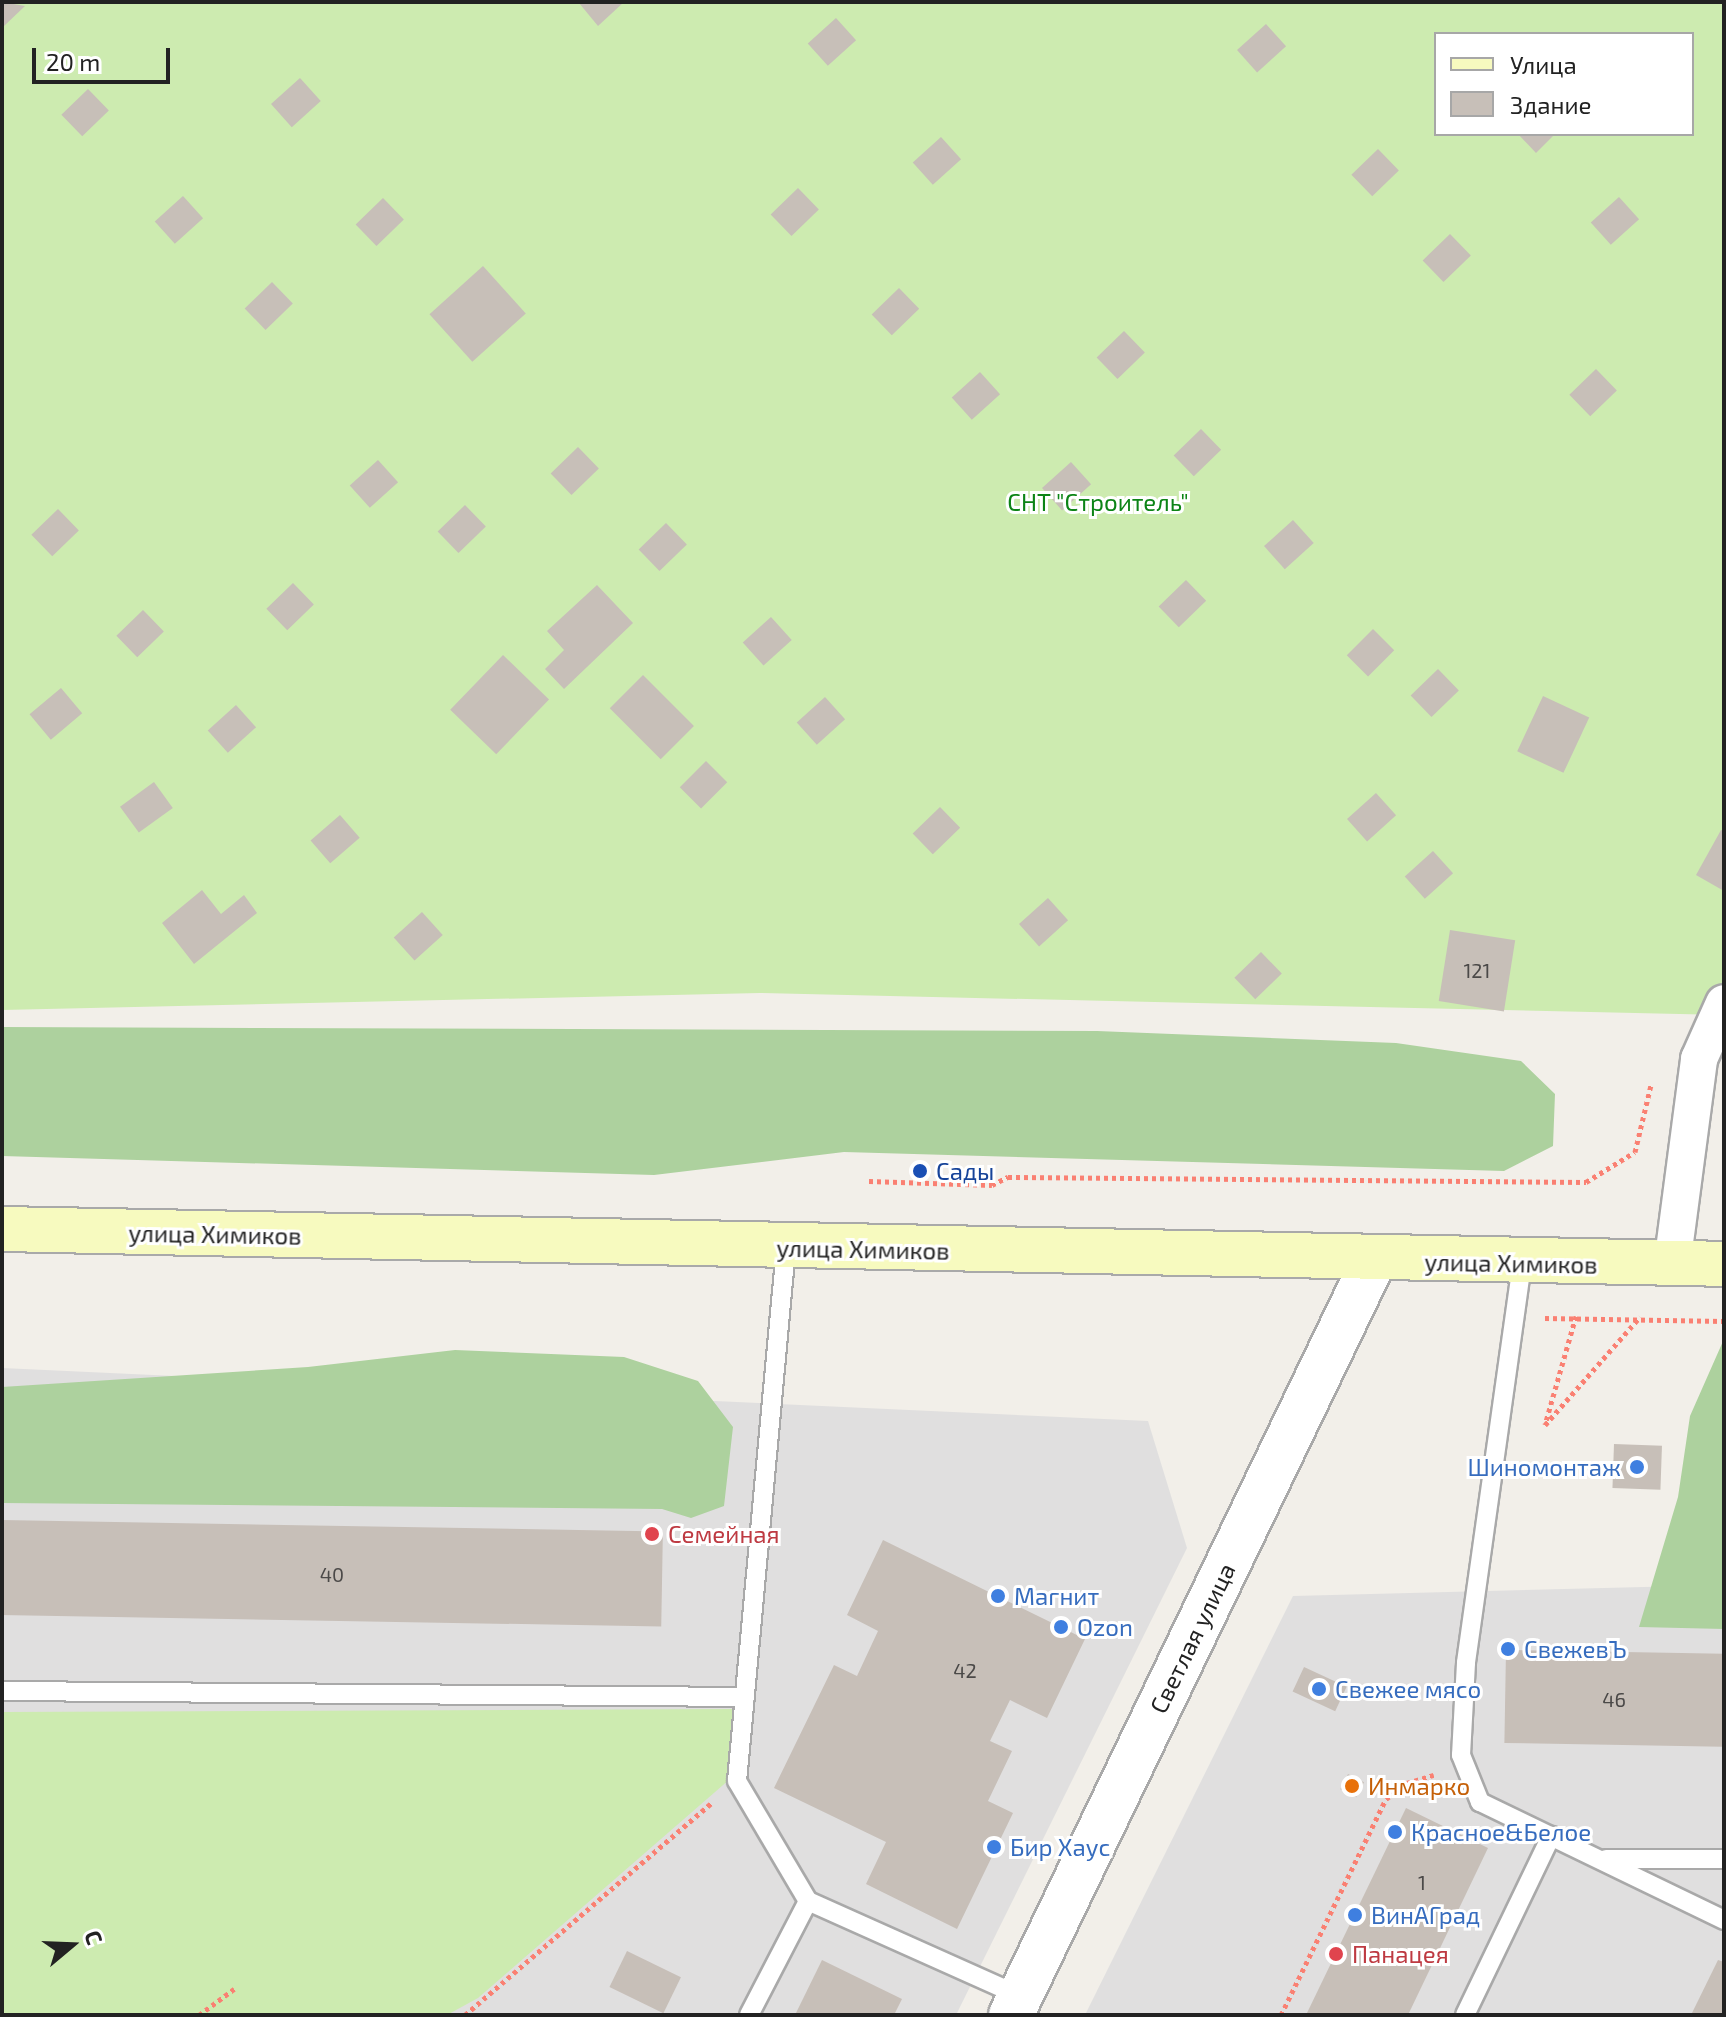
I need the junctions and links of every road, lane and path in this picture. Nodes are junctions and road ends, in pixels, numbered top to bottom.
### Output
1 (1724, 1003) edge
2 (1657, 1070) dead end
3 (869, 1181) dead end
4 (2, 1229) edge
5 (786, 1248) junction
6 (1374, 1260) junction
7 (1522, 1264) junction
8 (1724, 1264) edge
9 (1672, 1265) junction
10 (1576, 1316) junction
11 (1640, 1317) junction
12 (1514, 1321) junction
13 (1724, 1321) edge
14 (2, 1691) edge
15 (745, 1697) junction
16 (1465, 1765) junction
17 (737, 1781) junction
18 (1551, 1836) junction
19 (1599, 1859) junction
20 (1724, 1859) edge
21 (808, 1901) junction
22 (1724, 1920) edge
23 (234, 1989) dead end
24 (1015, 2005) edge
25 (199, 2015) edge
26 (465, 2015) edge
27 (749, 2015) edge
28 (1281, 2015) edge
29 (1465, 2015) edge

1 - 9 street
2 - 3 path
4 - 5 main road, улица Химиков
5 - 6 main road, улица Химиков
5 - 15 lane
6 - 7 main road, улица Химиков
6 - 24 street, Светлая улица
7 - 9 main road, улица Химиков
7 - 12 lane
8 - 9 main road, улица Химиков
10 - 11 path
10 - 11 path
10 - 12 path
11 - 13 path
12 - 16 lane
14 - 15 lane
15 - 17 lane
16 - 18 lane
16 - 28 path
17 - 21 lane
17 - 26 path
18 - 19 lane
18 - 29 lane
19 - 20 lane
19 - 22 lane
21 - 24 lane
21 - 27 lane
23 - 25 path

